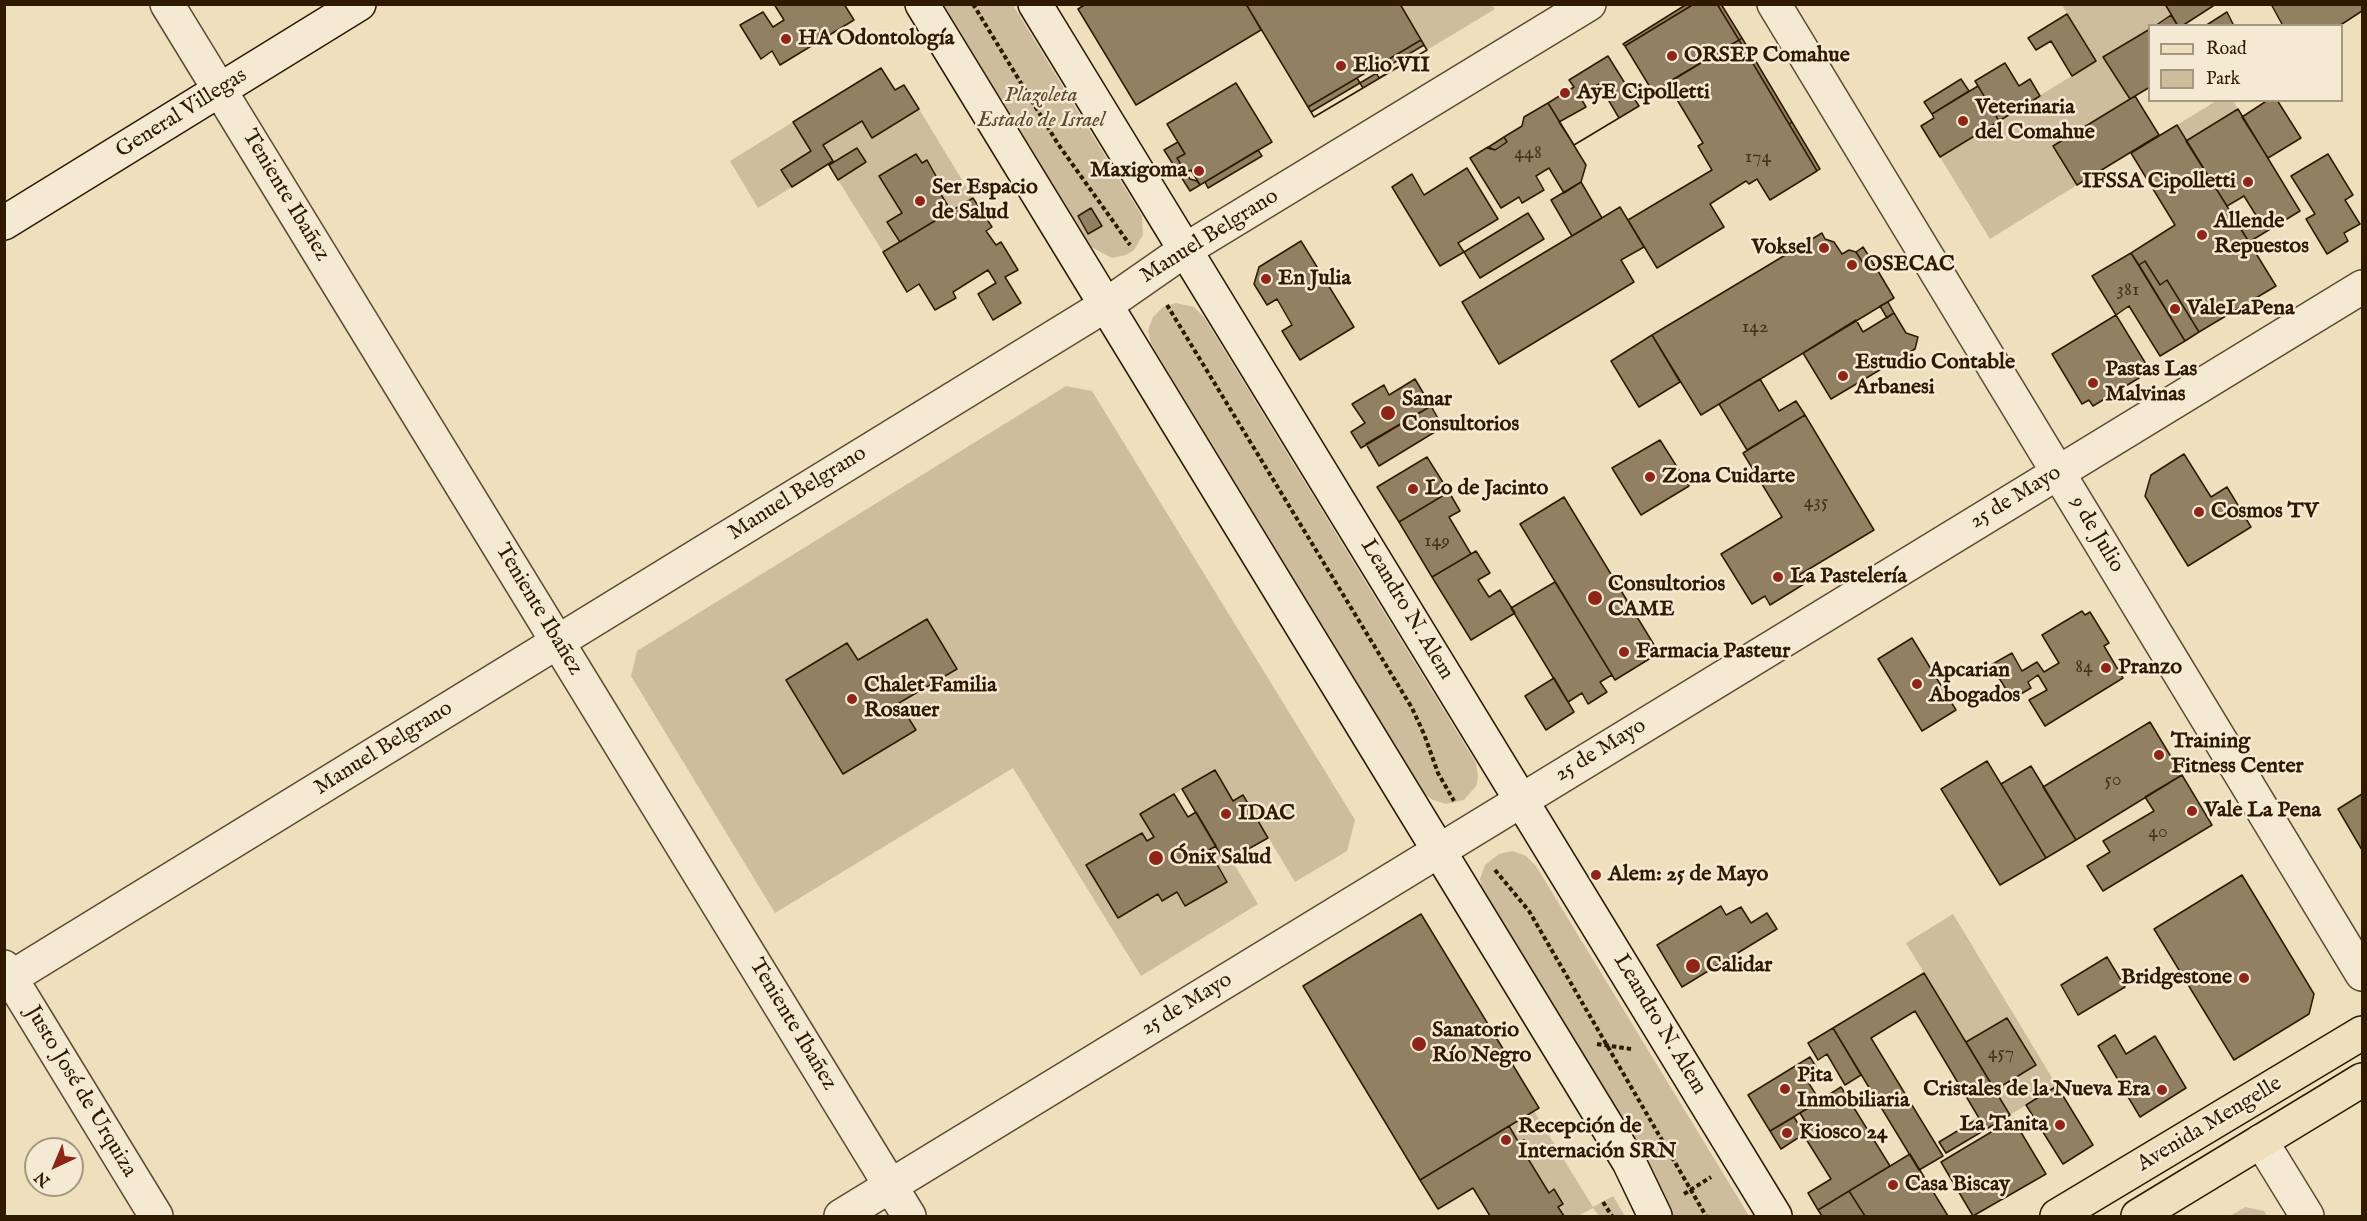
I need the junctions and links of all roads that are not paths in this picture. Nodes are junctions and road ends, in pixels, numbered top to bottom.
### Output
1 (167, 4) edge
2 (359, 4) edge
3 (922, 4) edge
4 (1035, 4) edge
5 (1589, 4) edge
6 (1774, 4) edge
7 (220, 90) junction
8 (4, 223) edge
9 (1185, 250) junction
10 (2362, 287) edge
11 (1106, 305) junction
12 (2058, 473) junction
13 (558, 642) junction
14 (1521, 800) junction
15 (1439, 850) junction
16 (2362, 974) edge
17 (7, 976) edge
18 (2362, 1032) edge
19 (2362, 1080) edge
20 (2261, 1141) junction
21 (890, 1186) junction
22 (156, 1216) edge
23 (841, 1216) edge
24 (909, 1216) edge
25 (1655, 1216) edge
26 (1775, 1216) edge
27 (2057, 1216) edge
28 (2138, 1216) edge
29 (2307, 1216) edge

1 - 7 street, Teniente Ibañez
2 - 7 street, General Villegas
3 - 11 street
4 - 9 street, Leandro N. Alem
5 - 9 street, Manuel Belgrano
6 - 12 street, 9 de Julio
7 - 8 street, General Villegas
7 - 13 street, Teniente Ibañez
9 - 11 street, Manuel Belgrano
9 - 14 street, Leandro N. Alem
10 - 12 street, 25 de Mayo
11 - 13 street, Manuel Belgrano
11 - 15 street
12 - 14 street, 25 de Mayo
12 - 16 street, 9 de Julio
13 - 17 street, Manuel Belgrano
13 - 21 street, Teniente Ibañez
14 - 15 street, 25 de Mayo
14 - 26 street, Leandro N. Alem
15 - 21 street, 25 de Mayo
15 - 25 street
17 - 22 street, Justo José de Urquiza
18 - 27 main road, Avenida Mengelle
19 - 20 main road, Avenida Mengelle
20 - 28 main road, Avenida Mengelle
20 - 29 street
21 - 23 street, 25 de Mayo
21 - 24 street, Teniente Ibañez

